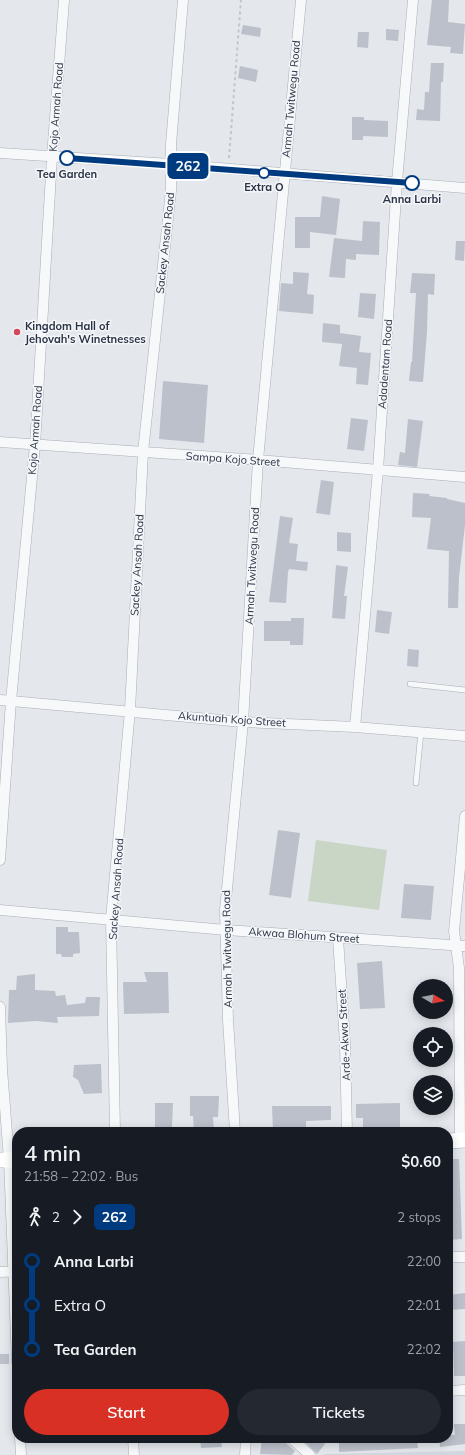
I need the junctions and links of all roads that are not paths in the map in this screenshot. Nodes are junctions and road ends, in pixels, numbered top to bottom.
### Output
1 (64, 0) edge
2 (183, 0) edge
3 (301, 0) edge
4 (413, 0) edge
5 (0, 153) edge
6 (52, 157) junction
7 (171, 164) junction
8 (284, 174) junction
9 (397, 182) junction
10 (465, 188) edge
11 (0, 442) edge
12 (35, 445) junction
13 (143, 452) junction
14 (258, 460) junction
15 (378, 470) junction
16 (465, 477) edge
17 (410, 684) dead end
18 (465, 690) edge
19 (0, 700) edge
20 (11, 701) junction
21 (130, 710) junction
22 (243, 722) junction
23 (355, 727) junction
24 (422, 732) junction
25 (465, 736) edge
26 (416, 783) dead end
27 (465, 816) edge
28 (0, 860) edge
29 (0, 910) edge
30 (112, 920) junction
31 (226, 930) junction
32 (338, 938) junction
33 (461, 946) edge
34 (0, 1007) edge
35 (115, 1127) edge
36 (235, 1127) edge
37 (348, 1127) edge
38 (458, 1140) edge
39 (9, 1160) edge
40 (12, 1216) edge
41 (465, 1257) edge
42 (453, 1258) edge
43 (12, 1271) edge
44 (0, 1272) edge
45 (465, 1390) edge
46 (453, 1391) edge
47 (20, 1443) edge
48 (133, 1443) edge
49 (245, 1443) edge
50 (297, 1443) edge
51 (21, 1455) edge
52 (134, 1455) edge
53 (244, 1455) edge
54 (310, 1455) edge

1 - 6 street, Kojo Armah Road
2 - 7 street, Sackey Ansah Road
3 - 8 street, Armah Twitwegu Road
4 - 9 street, Adadentam Road
5 - 6 street
6 - 7 street
6 - 12 street, Kojo Armah Road
7 - 8 street
7 - 13 street, Sackey Ansah Road
8 - 9 street
8 - 14 street, Armah Twitwegu Road
9 - 10 street
9 - 15 street, Adadentam Road
11 - 12 street, Sampa Kojo Street
12 - 13 street, Sampa Kojo Street
12 - 20 street, Kojo Armah Road
13 - 14 street, Sampa Kojo Street
13 - 21 street, Sackey Ansah Road
14 - 15 street, Sampa Kojo Street
14 - 22 street, Armah Twitwegu Road
15 - 16 street, Sampa Kojo Street
15 - 23 street, Adadentam Road
17 - 18 lane
19 - 20 street, Akuntuah Kojo Street
20 - 21 street, Akuntuah Kojo Street
20 - 28 street, Kojo Armah Road
21 - 22 street, Akuntuah Kojo Street
21 - 30 street, Sackey Ansah Road
22 - 23 street, Akuntuah Kojo Street
22 - 31 street, Armah Twitwegu Road
23 - 24 street, Akuntuah Kojo Street
24 - 25 street, Akuntuah Kojo Street
24 - 26 lane
27 - 33 street
29 - 30 street, Akwaa Blohum Street
30 - 31 street, Akwaa Blohum Street
30 - 35 street, Sackey Ansah Road
31 - 32 street, Akwaa Blohum Street
31 - 36 street, Armah Twitwegu Road
32 - 33 street, Akwaa Blohum Street
32 - 37 street, Arde-Akwa Street
33 - 38 street
34 - 39 street
39 - 40 street
41 - 42 street
43 - 44 street
45 - 46 street
47 - 51 street
48 - 52 street
49 - 53 street
50 - 54 street

